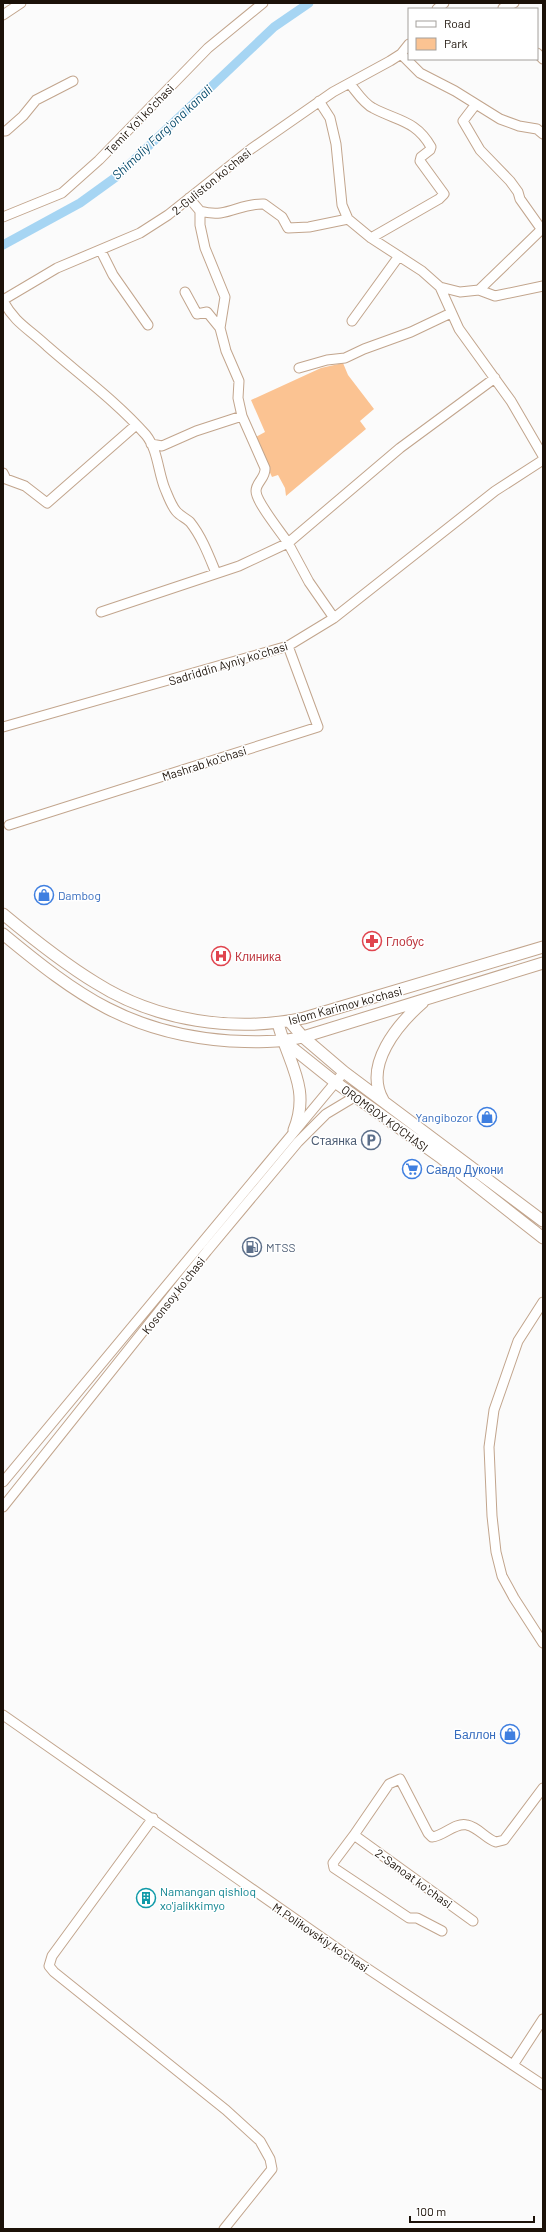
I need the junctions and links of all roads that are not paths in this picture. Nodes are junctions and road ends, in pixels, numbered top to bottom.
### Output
1 (21, 3) edge
2 (263, 3) edge
3 (514, 3) edge
4 (501, 7) edge
5 (3, 15) edge
6 (408, 45) edge
7 (400, 54) junction
8 (73, 81) dead end
9 (350, 84) junction
10 (319, 101) junction
11 (476, 104) junction
12 (3, 131) edge
13 (543, 134) edge
14 (189, 198) junction
15 (200, 211) junction
16 (3, 217) edge
17 (348, 219) junction
18 (542, 229) edge
19 (371, 238) junction
20 (101, 251) junction
21 (399, 256) junction
22 (543, 286) edge
23 (440, 287) junction
24 (479, 290) junction
25 (185, 292) dead end
26 (3, 300) edge
27 (451, 313) junction
28 (352, 321) dead end
29 (148, 325) dead end
30 (220, 328) junction
31 (299, 368) dead end
32 (495, 378) junction
33 (242, 416) junction
34 (136, 426) junction
35 (151, 444) junction
36 (543, 456) edge
37 (543, 460) edge
38 (4, 478) edge
39 (288, 543) junction
40 (216, 573) junction
41 (101, 612) dead end
42 (334, 618) junction
43 (288, 646) junction
44 (3, 727) edge
45 (8, 825) dead end
46 (3, 914) edge
47 (3, 934) edge
48 (543, 947) edge
49 (543, 964) edge
50 (426, 998) junction
51 (289, 1022) junction
52 (278, 1023) junction
53 (303, 1037) junction
54 (285, 1042) junction
55 (344, 1072) junction
56 (335, 1082) junction
57 (356, 1096) junction
58 (383, 1100) junction
59 (294, 1130) junction
60 (543, 1221) edge
61 (543, 1238) edge
62 (543, 1302) edge
63 (3, 1482) edge
64 (3, 1507) edge
65 (543, 1643) edge
66 (3, 1716) edge
67 (543, 1788) edge
68 (153, 1818) junction
69 (354, 1835) junction
70 (473, 1921) dead end
71 (442, 1932) dead end
72 (543, 2019) edge
73 (513, 2065) junction
74 (543, 2085) edge
75 (224, 2229) edge

1 - 5 street
2 - 16 street, Temir Yoʻl koʻchasi
3 - 4 street
6 - 7 street, 2-Guliston koʻchasi
7 - 9 street, 2-Guliston koʻchasi
7 - 11 street
8 - 12 street
9 - 10 street, 2-Guliston koʻchasi
9 - 19 street
10 - 14 street, 2-Guliston koʻchasi
10 - 17 street
11 - 13 street
11 - 18 street
14 - 15 street
14 - 20 street, 2-Guliston koʻchasi
15 - 17 street
15 - 30 street
17 - 19 street
18 - 24 street
19 - 21 street
20 - 26 street, 2-Guliston koʻchasi
20 - 29 street
21 - 23 street
21 - 28 street
22 - 24 street
23 - 24 street
23 - 27 street
25 - 30 street
26 - 34 street
27 - 31 street
27 - 32 street
30 - 33 street
32 - 36 street
32 - 39 street
33 - 35 street
33 - 39 street
34 - 35 street
34 - 38 street
35 - 40 street
37 - 42 street, Sadriddin Ayniy koʻchasi
39 - 40 street
39 - 42 street
40 - 41 street
42 - 43 street, Sadriddin Ayniy koʻchasi
43 - 44 street, Sadriddin Ayniy koʻchasi
43 - 45 street, Mashrab koʻchasi
46 - 52 main road, Islom Karimov koʻchasi
47 - 54 main road, Islom Karimov koʻchasi
48 - 51 main road, Islom Karimov koʻchasi
49 - 50 main road, Islom Karimov koʻchasi
50 - 53 main road, Islom Karimov koʻchasi
50 - 58 main road
51 - 52 main road, Islom Karimov koʻchasi
51 - 53 main road, OROMGOX KO‘CHASI
52 - 54 main road
53 - 54 main road, Islom Karimov koʻchasi
53 - 55 main road, OROMGOX KO‘CHASI
54 - 56 main road, OROMGOX KO‘CHASI
54 - 59 main road
55 - 56 street, Kosonsoy koʻchasi
55 - 58 main road, OROMGOX KO‘CHASI
56 - 57 main road, OROMGOX KO‘CHASI
56 - 59 street, Kosonsoy koʻchasi
57 - 61 main road, OROMGOX KO‘CHASI
57 - 64 street, Kosonsoy koʻchasi
58 - 60 main road, OROMGOX KO‘CHASI
59 - 63 street, Kosonsoy koʻchasi
62 - 65 street
66 - 68 street, M.Polikovskiy koʻchasi
67 - 69 street
68 - 73 street, M.Polikovskiy koʻchasi
68 - 75 street
69 - 70 street, 2-Sanoat koʻchasi
69 - 71 street
72 - 73 street
73 - 74 street, M.Polikovskiy koʻchasi

